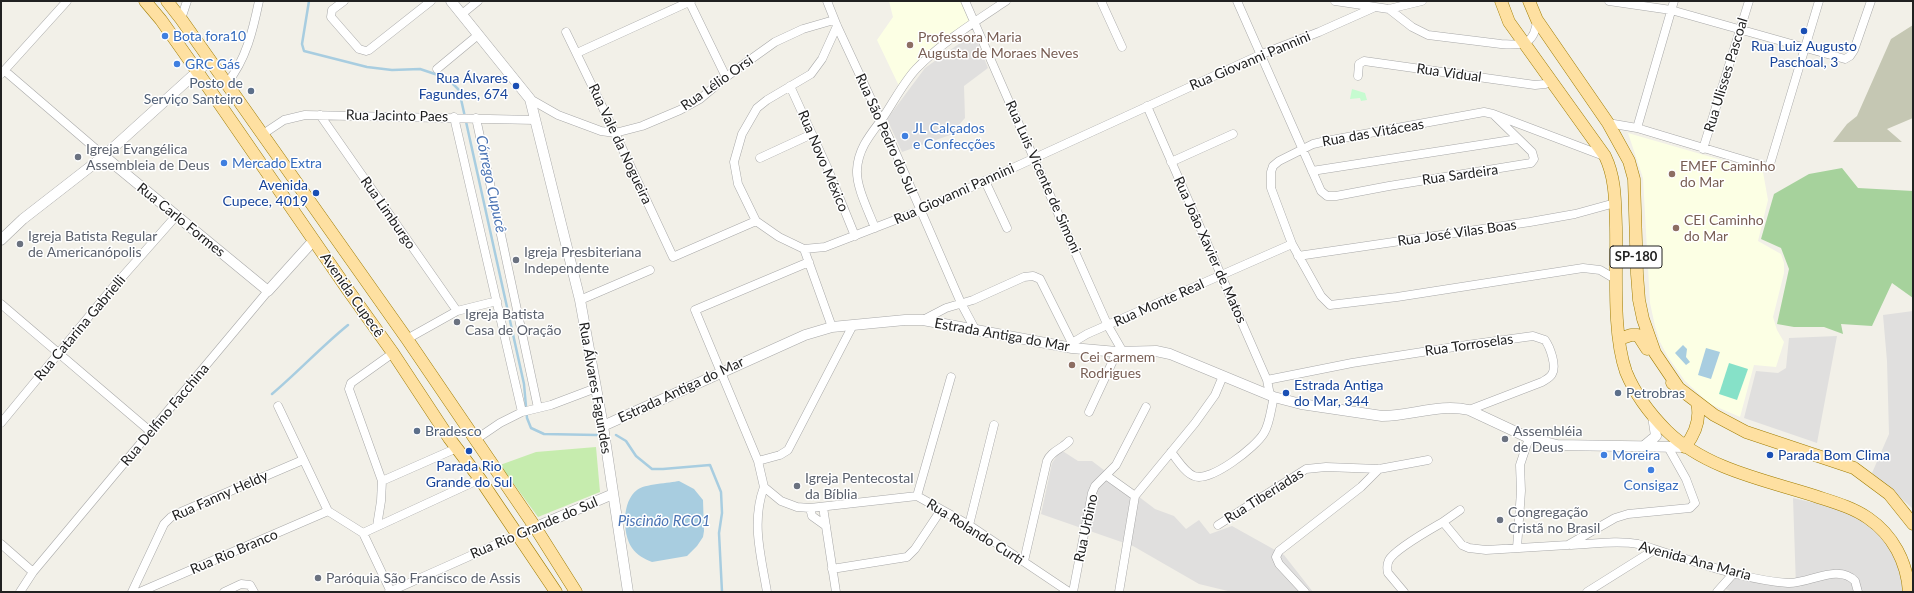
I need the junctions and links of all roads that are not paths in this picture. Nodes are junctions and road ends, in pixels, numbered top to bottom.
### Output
1 (67, 1) edge
2 (145, 1) edge
3 (167, 1) edge
4 (187, 1) edge
5 (259, 1) edge
6 (344, 1) edge
7 (431, 1) edge
8 (451, 1) edge
9 (478, 1) edge
10 (690, 1) edge
11 (827, 1) edge
12 (965, 1) edge
13 (1006, 1) edge
14 (1101, 1) edge
15 (1237, 1) edge
16 (1335, 1) edge
17 (1338, 1) edge
18 (1422, 1) edge
19 (1501, 1) edge
20 (1529, 1) edge
21 (1609, 1) edge
22 (1674, 1) edge
23 (1749, 1) edge
24 (1819, 1) edge
25 (1871, 1) edge
26 (1373, 8) junction
27 (1389, 9) junction
28 (1672, 10) junction
29 (462, 14) junction
30 (181, 19) junction
31 (1537, 20) junction
32 (975, 22) junction
33 (836, 23) junction
34 (1740, 30) junction
35 (566, 32) dead end
36 (478, 35) junction
37 (1524, 44) junction
38 (1122, 46) dead end
39 (1805, 49) junction
40 (577, 53) junction
41 (1262, 54) junction
42 (210, 60) junction
43 (437, 69) dead end
44 (197, 72) junction
45 (3, 73) edge
46 (1358, 76) dead end
47 (726, 77) junction
48 (1552, 81) junction
49 (227, 83) junction
50 (790, 86) junction
51 (530, 98) junction
52 (1147, 106) junction
53 (1493, 114) junction
54 (320, 115) junction
55 (456, 117) junction
56 (474, 118) junction
57 (535, 120) junction
58 (881, 120) junction
59 (1608, 122) junction
60 (1624, 126) junction
61 (1637, 128) junction
62 (615, 132) junction
63 (263, 134) junction
64 (812, 134) junction
65 (1233, 134) dead end
66 (1618, 138) junction
67 (1518, 139) junction
68 (1304, 149) junction
69 (1703, 149) junction
70 (104, 156) junction
71 (1605, 156) junction
72 (760, 158) dead end
73 (1035, 159) junction
74 (1171, 162) junction
75 (1312, 171) junction
76 (985, 181) junction
77 (1616, 203) junction
78 (921, 210) junction
79 (176, 216) junction
80 (756, 221) junction
81 (875, 228) junction
82 (1007, 228) dead end
83 (855, 236) junction
84 (1, 240) edge
85 (314, 240) junction
86 (1292, 244) junction
87 (804, 249) junction
88 (1298, 256) junction
89 (809, 262) junction
90 (650, 270) dead end
91 (1220, 275) junction
92 (1617, 280) junction
93 (268, 291) junction
94 (580, 300) junction
95 (496, 301) junction
96 (961, 303) junction
97 (1, 304) edge
98 (456, 311) junction
99 (922, 320) junction
100 (853, 325) junction
101 (1108, 326) junction
102 (832, 327) junction
103 (976, 331) junction
104 (407, 339) junction
105 (1619, 339) junction
106 (1072, 346) junction
107 (1120, 352) junction
108 (393, 353) junction
109 (59, 354) junction
110 (720, 372) junction
111 (1223, 376) junction
112 (951, 377) dead end
113 (1267, 380) junction
114 (1678, 387) junction
115 (596, 388) junction
116 (1272, 396) junction
117 (1697, 403) junction
118 (278, 406) dead end
119 (1146, 407) dead end
120 (538, 408) junction
121 (1469, 410) junction
122 (523, 411) junction
123 (1089, 412) dead end
124 (1653, 416) junction
125 (1, 423) edge
126 (994, 425) dead end
127 (603, 426) junction
128 (151, 432) junction
129 (1528, 438) junction
130 (475, 440) junction
131 (1069, 441) dead end
132 (1644, 446) junction
133 (1668, 447) junction
134 (1685, 447) junction
135 (457, 448) junction
136 (1171, 452) junction
137 (303, 460) junction
138 (1428, 460) dead end
139 (758, 461) junction
140 (1380, 469) junction
141 (1105, 477) junction
142 (480, 479) junction
143 (382, 481) junction
144 (764, 487) junction
145 (613, 494) junction
146 (917, 496) junction
147 (1135, 497) junction
148 (810, 508) junction
149 (823, 508) junction
150 (941, 510) junction
151 (1460, 510) dead end
152 (328, 511) junction
153 (1443, 522) junction
154 (1913, 524) edge
155 (969, 525) junction
156 (1218, 525) dead end
157 (377, 526) junction
158 (826, 526) junction
159 (535, 527) junction
160 (363, 534) junction
161 (517, 535) junction
162 (1, 544) edge
163 (1568, 545) junction
164 (1517, 548) junction
165 (1654, 550) junction
166 (1024, 561) junction
167 (832, 569) junction
168 (33, 572) junction
169 (1733, 574) junction
170 (1721, 591) edge
171 (20, 592) edge
172 (132, 592) edge
173 (140, 592) edge
174 (224, 592) edge
175 (254, 592) edge
176 (390, 592) edge
177 (556, 592) edge
178 (576, 592) edge
179 (628, 592) edge
180 (767, 592) edge
181 (836, 592) edge
182 (1069, 592) edge
183 (1073, 592) edge
184 (1119, 592) edge
185 (1305, 592) edge
186 (1404, 592) edge
187 (1587, 592) edge
188 (1858, 592) edge
189 (1908, 592) edge

1 - 45 street
2 - 44 main road, Avenida Cupecê
3 - 30 main road, Avenida Cupecê
4 - 30 street
5 - 49 street
6 - 7 street
8 - 29 street, Rua Álvares Fagundes
9 - 29 street
10 - 40 street
10 - 47 street
11 - 33 street, Rua São Pedro do Sul
12 - 32 street, Rua Luis Vicente de Simoni
13 - 32 street
14 - 38 street
15 - 41 street
16 - 17 street
17 - 26 street
18 - 27 street
19 - 37 main road
20 - 31 main road
21 - 28 street
22 - 28 street
23 - 34 street, Rua Ulisses Pascoal
24 - 39 street
25 - 39 street
26 - 27 street
26 - 41 street, Rua Giovanni Pannini
27 - 37 street
28 - 34 street
28 - 61 street
29 - 36 street, Rua Álvares Fagundes
30 - 42 main road, Avenida Cupecê
31 - 37 street
31 - 59 main road
32 - 58 street
32 - 73 street, Rua Luis Vicente de Simoni
33 - 47 street, Rua Lélio Orsi
33 - 50 street
33 - 58 street, Rua São Pedro do Sul
34 - 39 street
34 - 69 street, Rua Ulisses Pascoal
35 - 40 street, Rua Vale da Nogueira
36 - 43 street
36 - 51 street, Rua Álvares Fagundes
37 - 48 main road
39 - 69 street
40 - 62 street, Rua Vale da Nogueira
41 - 52 street, Rua Giovanni Pannini
41 - 68 street
42 - 44 street
42 - 49 main road, Avenida Cupecê
44 - 70 street
44 - 85 main road, Avenida Cupecê
45 - 70 street, Rua Carlo Formes
46 - 48 street, Rua Vidual
47 - 62 street, Rua Lélio Orsi
48 - 71 main road
49 - 63 main road, Avenida Cupecê
50 - 64 street, Rua Novo México
50 - 80 street
51 - 57 street, Rua Álvares Fagundes
51 - 62 street, Rua Lélio Orsi
52 - 73 street, Rua Giovanni Pannini
52 - 74 street, Rua João Xavier de Matos
53 - 67 street, Rua Sardeira
53 - 68 street, Rua das Vitáceas
53 - 71 street, Rua das Vitáceas
54 - 55 street, Rua Jacinto Paes
54 - 63 street, Rua Jacinto Paes
54 - 98 street, Rua Limburgo
55 - 56 street, Rua Jacinto Paes
55 - 95 street
56 - 57 street, Rua Jacinto Paes
56 - 120 street
57 - 94 street, Rua Álvares Fagundes
58 - 78 street, Rua São Pedro do Sul
58 - 81 street
59 - 60 street
59 - 66 main road, SP-180
60 - 61 street
60 - 66 street
61 - 69 street
62 - 80 street, Rua Vale da Nogueira
63 - 104 main road, Avenida Cupecê
64 - 72 street
64 - 83 street, Rua Novo México
65 - 74 street
66 - 114 main road, SP-180
67 - 75 street
67 - 75 street, Rua Sardeira
68 - 75 street
68 - 86 street, Rua das Vitáceas
70 - 79 street, Rua Carlo Formes
70 - 84 street
71 - 77 main road
73 - 76 street, Rua Giovanni Pannini
73 - 101 street, Rua Luis Vicente de Simoni
74 - 91 street, Rua João Xavier de Matos
76 - 78 street, Rua Giovanni Pannini
76 - 82 street
77 - 88 street, Rua José Vilas Boas
77 - 92 main road
78 - 81 street, Rua Giovanni Pannini
78 - 96 street, Rua São Pedro do Sul
79 - 93 street, Rua Carlo Formes
79 - 109 street, Rua Catarina Gabrielli
80 - 87 street
81 - 83 street, Rua Giovanni Pannini
83 - 87 street, Rua Giovanni Pannini
85 - 93 street, Rua Delfino Facchina
85 - 108 main road, Avenida Cupecê
86 - 88 street, Rua das Vitáceas
86 - 91 street, Rua Monte Real
87 - 89 street
88 - 92 street, Rua das Vitáceas
89 - 102 street
89 - 110 street
90 - 94 street
91 - 101 street, Rua Monte Real
91 - 113 street, Rua João Xavier de Matos
92 - 105 main road
93 - 128 street, Rua Delfino Facchina
94 - 115 street, Rua Álvares Fagundes
95 - 98 street
95 - 122 street
96 - 99 street
96 - 103 street, Rua São Pedro do Sul
96 - 106 street
97 - 109 street
98 - 104 street
99 - 100 street, Estrada Antiga do Mar
99 - 103 street, Estrada Antiga do Mar
100 - 102 street, Estrada Antiga do Mar
100 - 139 street
101 - 106 street, Rua Monte Real
101 - 107 street, Rua Luis Vicente de Simoni
102 - 110 street, Estrada Antiga do Mar
103 - 106 street, Estrada Antiga do Mar
104 - 130 main road, Avenida Cupecê
105 - 114 main road
105 - 124 main road
106 - 107 street, Estrada Antiga do Mar
107 - 111 street, Estrada Antiga do Mar
107 - 123 street
108 - 135 main road, Avenida Cupecê
108 - 143 street
109 - 125 street, Rua Catarina Gabrielli
109 - 128 street
110 - 127 street, Estrada Antiga do Mar
110 - 139 street
111 - 116 street, Estrada Antiga do Mar
111 - 136 street
112 - 146 street
113 - 116 street, Rua João Xavier de Matos
113 - 121 street, Rua Torroselas
114 - 117 main road, SP-180
115 - 120 street
115 - 127 street, Rua Álvares Fagundes
116 - 121 street, Estrada Antiga do Mar
116 - 136 street
117 - 134 main road
117 - 154 main road, SP-180
118 - 137 street
119 - 141 street, Rua Urbino
120 - 122 street
121 - 129 street, Estrada Antiga do Mar
122 - 130 street
124 - 132 street
124 - 134 main road
126 - 155 street
127 - 145 street, Rua Álvares Fagundes
128 - 168 street, Rua Delfino Facchina
129 - 132 street, Estrada Antiga do Mar
129 - 164 street
130 - 159 main road, Avenida Cupecê
131 - 166 street
132 - 133 street, Estrada Antiga do Mar
133 - 134 street, Estrada Antiga do Mar
133 - 163 street
134 - 189 main road
135 - 142 main road, Avenida Cupecê
135 - 143 street
136 - 147 street
137 - 152 street
137 - 172 street, Rua Fanny Heldy
138 - 140 street, Rua Tiberíadas
139 - 144 street
140 - 156 street, Rua Tiberíadas
140 - 185 street
141 - 147 street
141 - 183 street, Rua Urbino
142 - 157 street
142 - 161 main road, Avenida Cupecê
143 - 157 street
144 - 148 street, Rua Rolando Curti
144 - 180 street
145 - 159 street, Rua Rio Grande do Sul
145 - 179 street, Rua Álvares Fagundes
146 - 149 street, Rua Rolando Curti
146 - 150 street, Rua Rolando Curti
147 - 184 street
148 - 149 street, Rua Rolando Curti
148 - 158 street
149 - 158 street
150 - 155 street, Rua Rolando Curti
150 - 167 street
151 - 153 street
152 - 160 street
152 - 173 street, Rua Rio Branco
153 - 164 street, Avenida Ana Maria
153 - 186 street
155 - 166 street, Rua Rolando Curti
157 - 160 street
158 - 167 street
159 - 161 street, Rua Rio Grande do Sul
159 - 178 main road, Avenida Cupecê
160 - 176 street
161 - 176 street, Rua Rio Grande do Sul
161 - 177 main road, Avenida Cupecê
162 - 168 street
163 - 164 street, Avenida Ana Maria
163 - 165 street, Avenida Ana Maria
165 - 169 street, Avenida Ana Maria
165 - 187 street
166 - 182 street, Rua Rolando Curti
167 - 181 street
168 - 171 street, Rua Delfino Facchina
169 - 170 street
169 - 188 street, Avenida Ana Maria
174 - 175 street

